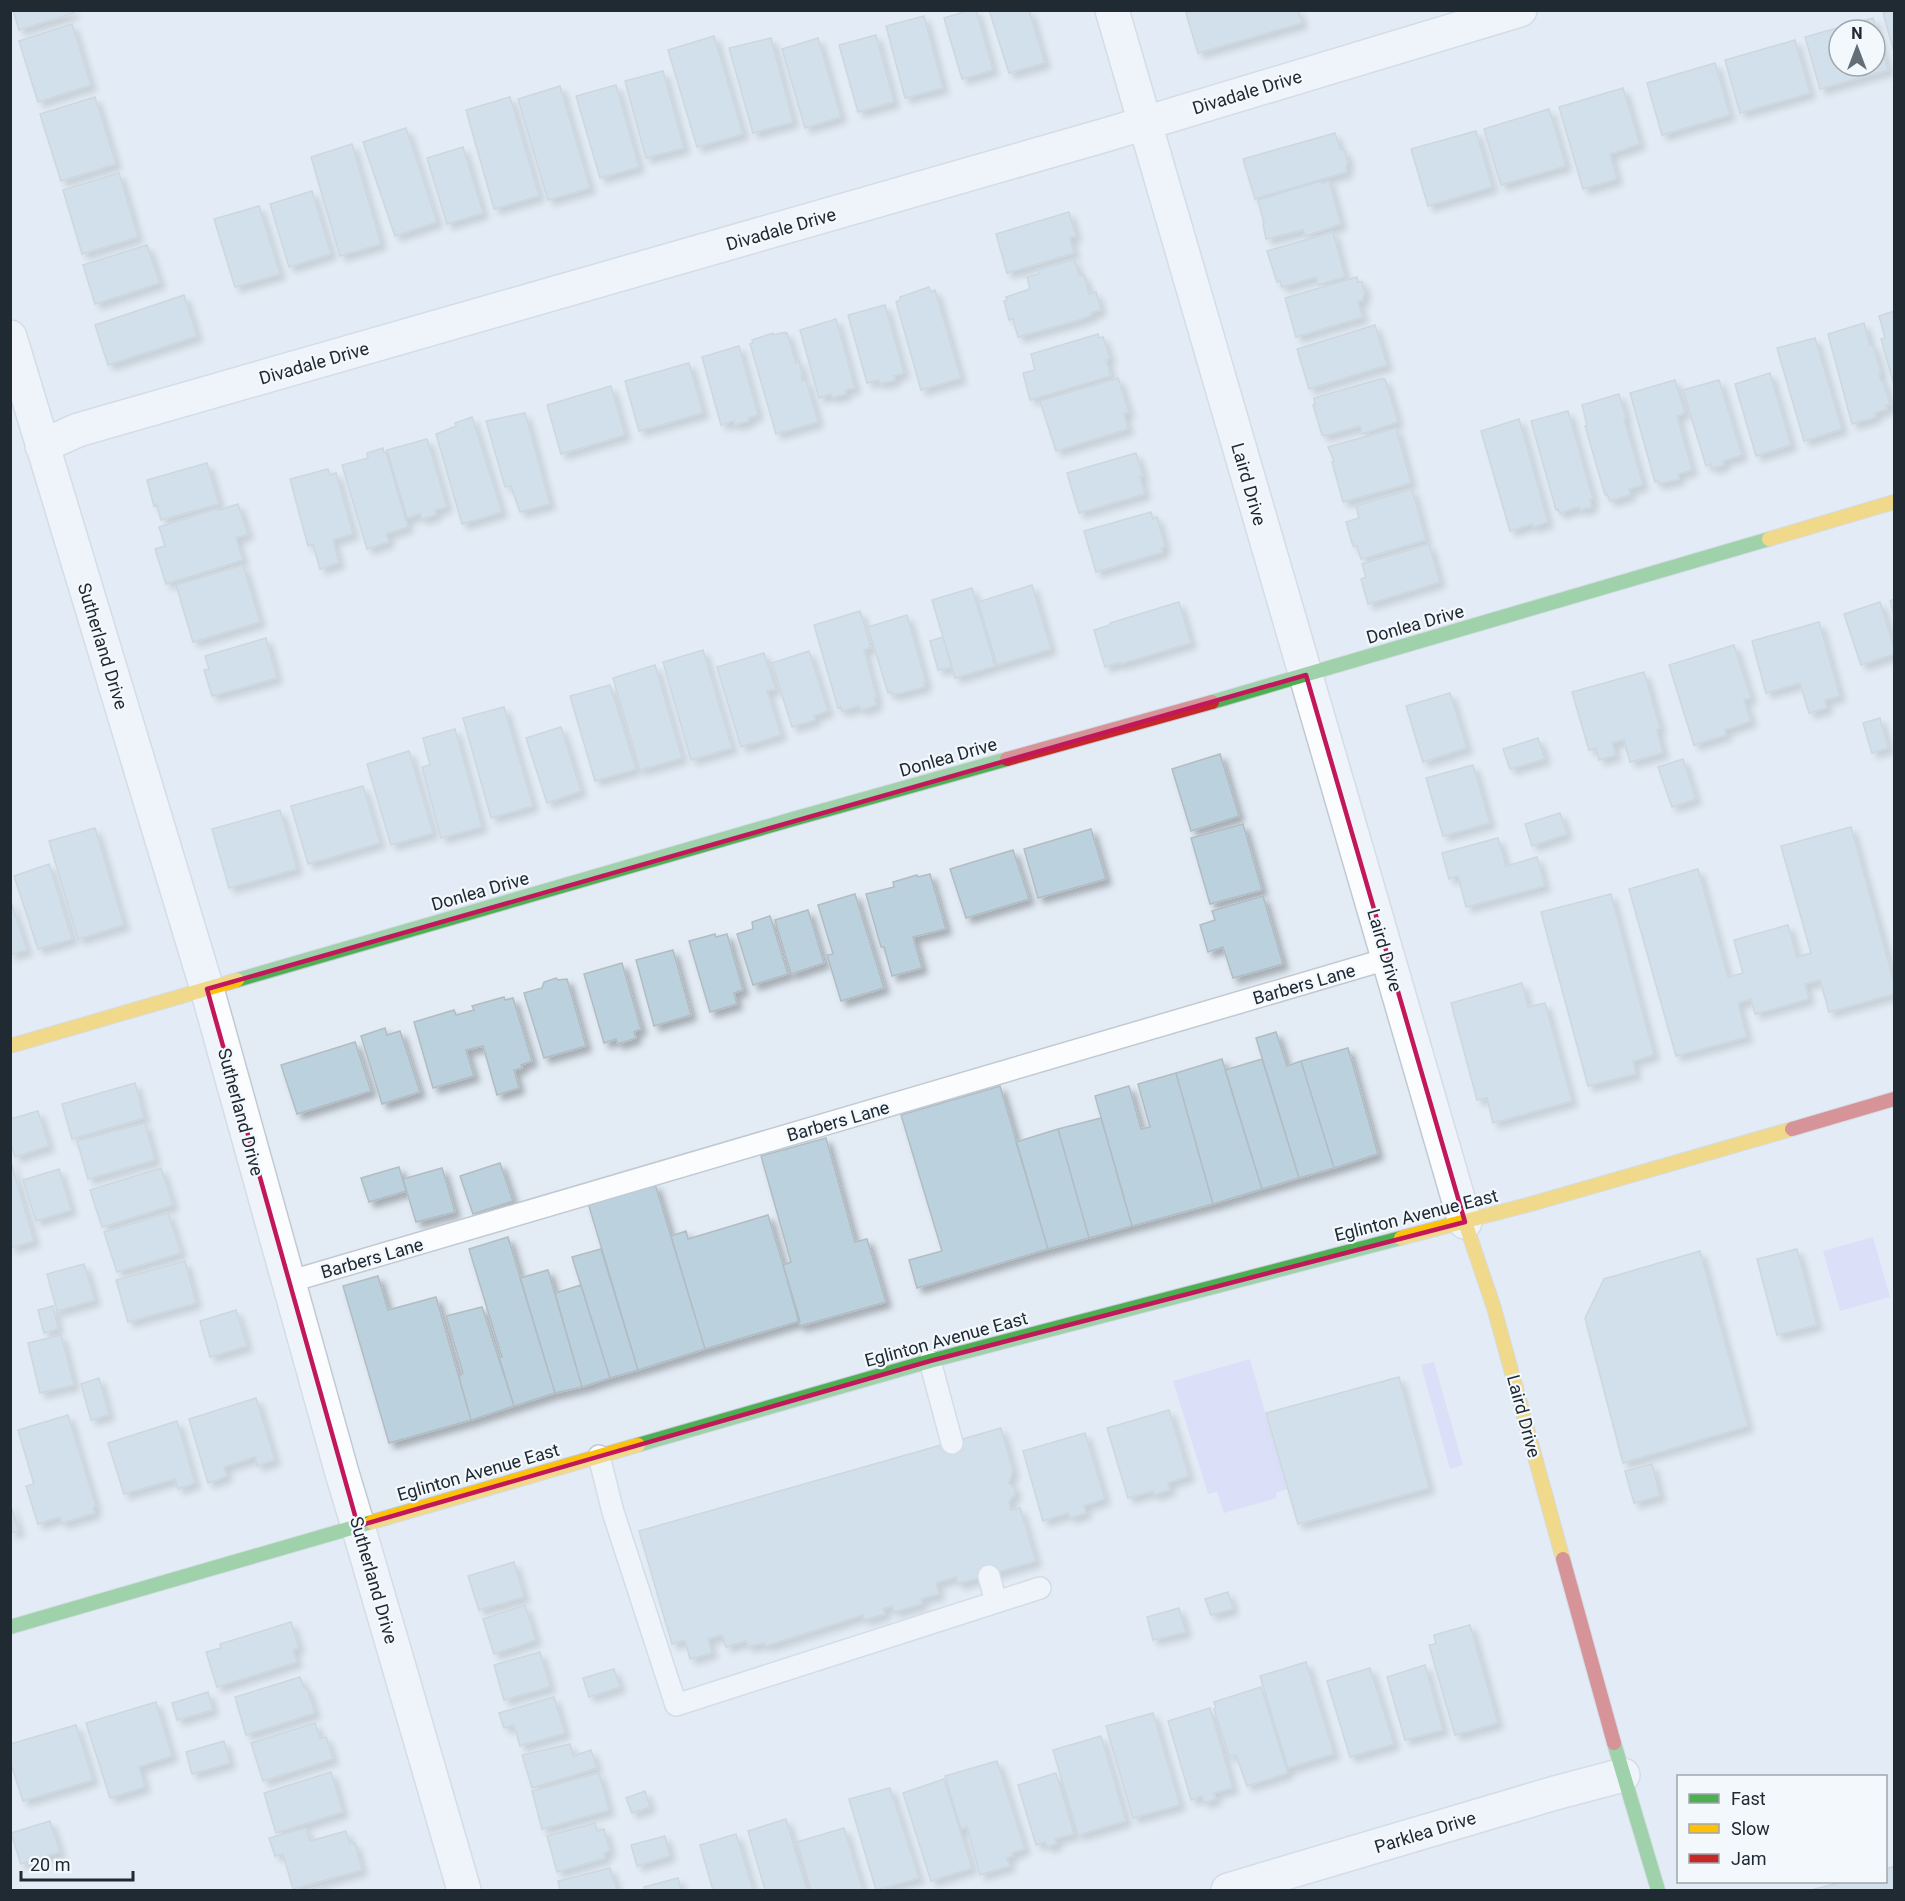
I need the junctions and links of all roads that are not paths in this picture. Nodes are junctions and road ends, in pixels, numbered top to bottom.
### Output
1 (1112, 10) edge
2 (1520, 10) edge
3 (1144, 123) junction
4 (10, 336) edge
5 (42, 446) junction
6 (1894, 502) edge
7 (1305, 675) junction
8 (1387, 958) junction
9 (207, 989) junction
10 (10, 1046) edge
11 (1894, 1100) edge
12 (1465, 1222) junction
13 (288, 1282) junction
14 (930, 1361) junction
15 (952, 1443) dead end
16 (599, 1456) junction
17 (358, 1526) junction
18 (989, 1576) dead end
19 (1040, 1588) dead end
20 (996, 1602) junction
21 (10, 1627) edge
22 (1623, 1775) junction
23 (464, 1890) edge
24 (1228, 1890) edge
25 (1658, 1890) edge

1 - 3 street, Laird Drive
2 - 3 street, Divadale Drive
3 - 5 street, Divadale Drive
3 - 7 street, Laird Drive
4 - 5 street, Sutherland Drive
5 - 9 street, Sutherland Drive
6 - 7 main road, Donlea Drive
7 - 8 street, Laird Drive
7 - 9 main road, Donlea Drive
8 - 12 street, Laird Drive
8 - 13 lane, Barbers Lane
9 - 10 main road, Donlea Drive
9 - 13 street, Sutherland Drive
11 - 12 main road, Eglinton Avenue East
12 - 14 main road, Eglinton Avenue East
12 - 22 main road, Laird Drive
13 - 17 street, Sutherland Drive
14 - 15 lane
14 - 16 main road, Eglinton Avenue East
16 - 17 main road, Eglinton Avenue East
16 - 20 lane
17 - 21 main road, Eglinton Avenue East
17 - 23 street, Sutherland Drive
18 - 20 lane
19 - 20 lane
22 - 24 street, Parklea Drive
22 - 25 main road, Laird Drive

